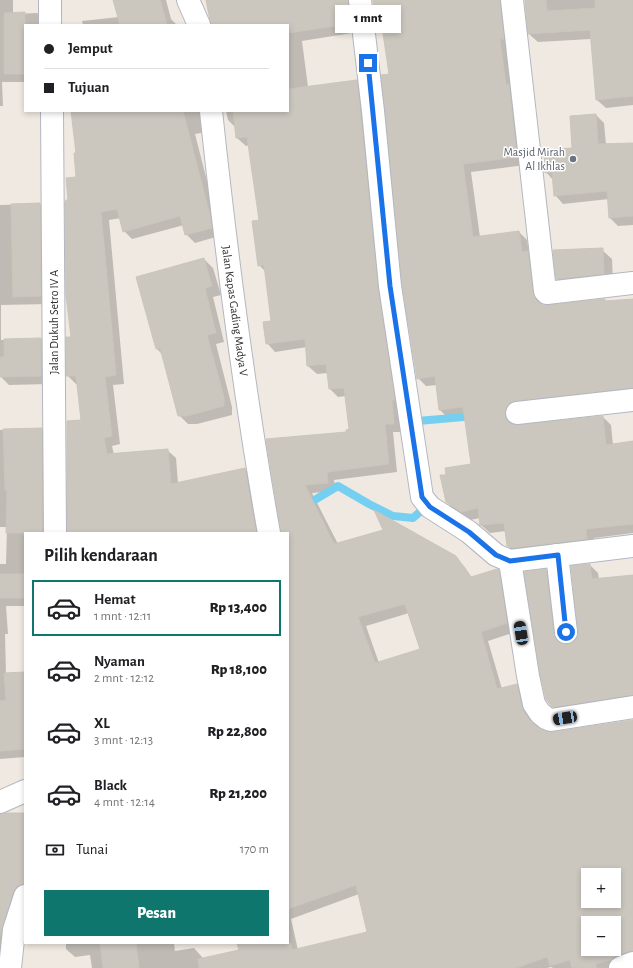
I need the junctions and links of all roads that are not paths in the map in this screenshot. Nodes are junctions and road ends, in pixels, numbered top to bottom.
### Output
1 (50, 0) edge
2 (188, 0) edge
3 (360, 0) edge
4 (512, 0) edge
5 (50, 24) edge
6 (199, 24) edge
7 (52, 112) edge
8 (211, 112) edge
9 (633, 283) edge
10 (633, 400) edge
11 (517, 413) dead end
12 (55, 532) edge
13 (269, 532) edge
14 (633, 546) edge
15 (558, 555) junction
16 (510, 561) junction
17 (566, 632) dead end
18 (633, 708) edge
19 (24, 791) edge
20 (0, 802) edge
21 (24, 899) edge
22 (633, 963) edge
23 (10, 968) edge
24 (620, 968) edge

1 - 5 street
2 - 6 street
3 - 16 street
4 - 9 street
7 - 12 street, Jalan Dukuh Setro IV A
8 - 13 street, Jalan Kapas Gading Madya V
10 - 11 street
14 - 15 street
15 - 16 street
15 - 17 street
16 - 18 street
19 - 20 street
21 - 23 street
22 - 24 street

